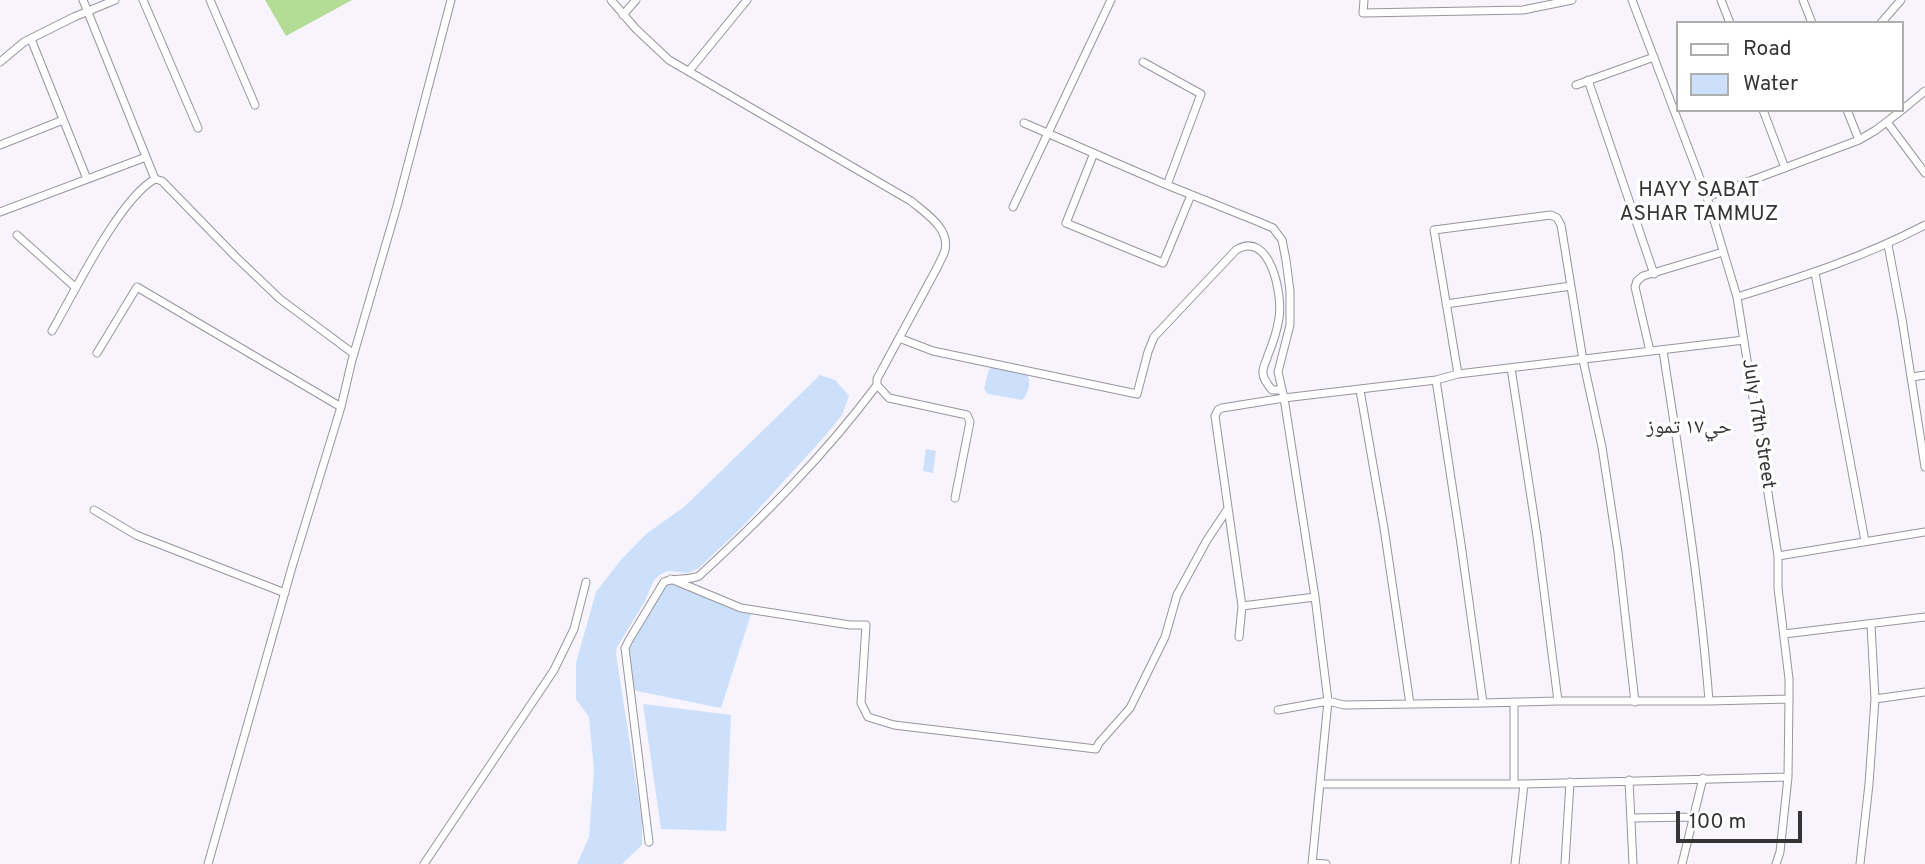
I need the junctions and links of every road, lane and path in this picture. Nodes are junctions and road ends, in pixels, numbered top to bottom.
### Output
1 (83, 0) edge
2 (115, 0) edge
3 (143, 0) edge
4 (210, 0) edge
5 (451, 0) edge
6 (611, 0) edge
7 (636, 0) edge
8 (747, 0) edge
9 (1111, 0) edge
10 (1364, 0) edge
11 (1572, 0) edge
12 (1632, 0) edge
13 (1721, 0) edge
14 (1803, 0) edge
15 (1901, 0) edge
16 (88, 11) junction
17 (623, 15) junction
18 (1729, 21) edge
19 (1811, 21) edge
20 (1883, 21) edge
21 (31, 39) junction
22 (1654, 57) junction
23 (0, 62) edge
24 (1143, 62) dead end
25 (689, 71) junction
26 (1588, 80) junction
27 (1576, 85) dead end
28 (1925, 91) edge
29 (255, 105) dead end
30 (1904, 108) edge
31 (1764, 112) edge
32 (1848, 112) edge
33 (1900, 112) edge
34 (63, 120) junction
35 (1888, 122) junction
36 (1024, 123) dead end
37 (198, 128) dead end
38 (1048, 133) junction
39 (1859, 140) junction
40 (0, 145) edge
41 (1094, 153) junction
42 (146, 157) junction
43 (1785, 168) junction
44 (1925, 173) edge
45 (155, 178) junction
46 (86, 179) junction
47 (1167, 185) junction
48 (1191, 195) junction
49 (1707, 197) junction
50 (1013, 207) dead end
51 (0, 212) edge
52 (1925, 225) edge
53 (17, 234) dead end
54 (1888, 244) junction
55 (1723, 252) junction
56 (1815, 272) junction
57 (1654, 274) junction
58 (1572, 286) junction
59 (76, 288) junction
60 (1737, 297) junction
61 (1446, 304) junction
62 (52, 331) dead end
63 (899, 338) junction
64 (1744, 340) junction
65 (1650, 351) junction
66 (1663, 351) junction
67 (97, 353) dead end
68 (354, 354) junction
69 (1583, 360) junction
70 (1511, 368) junction
71 (1458, 374) junction
72 (1925, 375) edge
73 (1912, 377) junction
74 (1436, 380) junction
75 (877, 385) junction
76 (1360, 390) junction
77 (1283, 394) junction
78 (341, 407) junction
79 (1924, 453) edge
80 (1925, 467) edge
81 (955, 498) dead end
82 (94, 510) dead end
83 (1227, 510) junction
84 (1925, 532) edge
85 (1865, 541) junction
86 (1778, 556) junction
87 (671, 579) junction
88 (586, 582) dead end
89 (285, 593) junction
90 (1315, 597) junction
91 (1242, 606) junction
92 (1925, 617) edge
93 (1871, 625) junction
94 (1784, 634) junction
95 (1239, 637) dead end
96 (1925, 692) edge
97 (1789, 699) junction
98 (1875, 699) junction
99 (1328, 701) junction
100 (1558, 701) junction
101 (1514, 702) junction
102 (1635, 702) junction
103 (1709, 702) junction
104 (1410, 704) junction
105 (1483, 704) junction
106 (1278, 710) dead end
107 (1788, 777) junction
108 (1703, 778) junction
109 (1629, 780) junction
110 (1570, 782) junction
111 (1321, 784) junction
112 (1514, 784) junction
113 (1524, 784) junction
114 (1694, 817) junction
115 (1630, 818) junction
116 (649, 842) dead end
117 (208, 864) edge
118 (424, 864) edge
119 (1312, 864) edge
120 (1326, 864) edge
121 (1515, 864) edge
122 (1565, 864) edge
123 (1633, 864) edge
124 (1682, 864) edge
125 (1776, 864) edge
126 (1860, 864) edge

1 - 16 street
2 - 16 street
3 - 37 street
4 - 29 street
5 - 68 street
6 - 17 street
7 - 17 street
8 - 25 street
9 - 38 street
10 - 11 street
12 - 22 street, July 17th Street
13 - 18 street
14 - 19 street
15 - 20 street
16 - 21 street
16 - 42 street
17 - 25 street
21 - 23 street
21 - 34 street
22 - 26 street
22 - 49 street, July 17th Street
24 - 47 street
25 - 63 street
26 - 27 street
26 - 57 street
28 - 30 street
31 - 43 street
32 - 39 street
33 - 35 street
34 - 40 street
34 - 46 street
35 - 39 street
35 - 44 street
36 - 38 street
38 - 41 street
38 - 50 street
39 - 43 street
41 - 47 street
41 - 48 street
42 - 45 street
42 - 46 street
43 - 49 street
45 - 59 street
45 - 68 street
46 - 51 street
47 - 48 street
48 - 77 street
49 - 55 street, July 17th Street
52 - 54 street
53 - 59 street
54 - 56 street
54 - 73 street
55 - 57 street
55 - 60 street, July 17th Street
56 - 60 street
56 - 85 street
57 - 65 street
58 - 61 street
58 - 61 street
58 - 69 street
59 - 62 street
60 - 64 street, July 17th Street
61 - 71 street
63 - 75 street
63 - 77 street
64 - 66 street
64 - 86 street, July 17th Street
65 - 66 street
65 - 69 street
66 - 103 street
67 - 78 street
68 - 78 street
69 - 70 street
69 - 102 street
70 - 71 street
70 - 100 street
71 - 74 street
72 - 73 street
73 - 79 street
74 - 76 street
74 - 105 street
75 - 81 street
75 - 87 street
76 - 77 street
76 - 104 street
77 - 83 street
77 - 90 street
78 - 89 street
79 - 80 street
82 - 89 street
83 - 87 street
83 - 91 street
84 - 85 street
85 - 86 street
86 - 94 street, July 17th Street
87 - 116 street
88 - 118 street
89 - 117 street
90 - 91 street
90 - 99 street
91 - 95 street
92 - 93 street
93 - 94 street
93 - 98 street
94 - 97 street, July 17th Street
96 - 98 street
97 - 103 street
97 - 107 street, July 17th Street
98 - 126 street
99 - 104 street
99 - 106 street
99 - 111 street
100 - 101 street
100 - 102 street
101 - 105 street
101 - 112 street
102 - 103 street
104 - 105 street
107 - 108 street
107 - 125 street, July 17th Street
108 - 109 street
108 - 114 street
109 - 110 street
109 - 115 street
110 - 113 street
110 - 122 street
111 - 112 street
111 - 119 street
112 - 113 street
113 - 121 street
114 - 115 street
114 - 124 street
115 - 123 street
119 - 120 street

